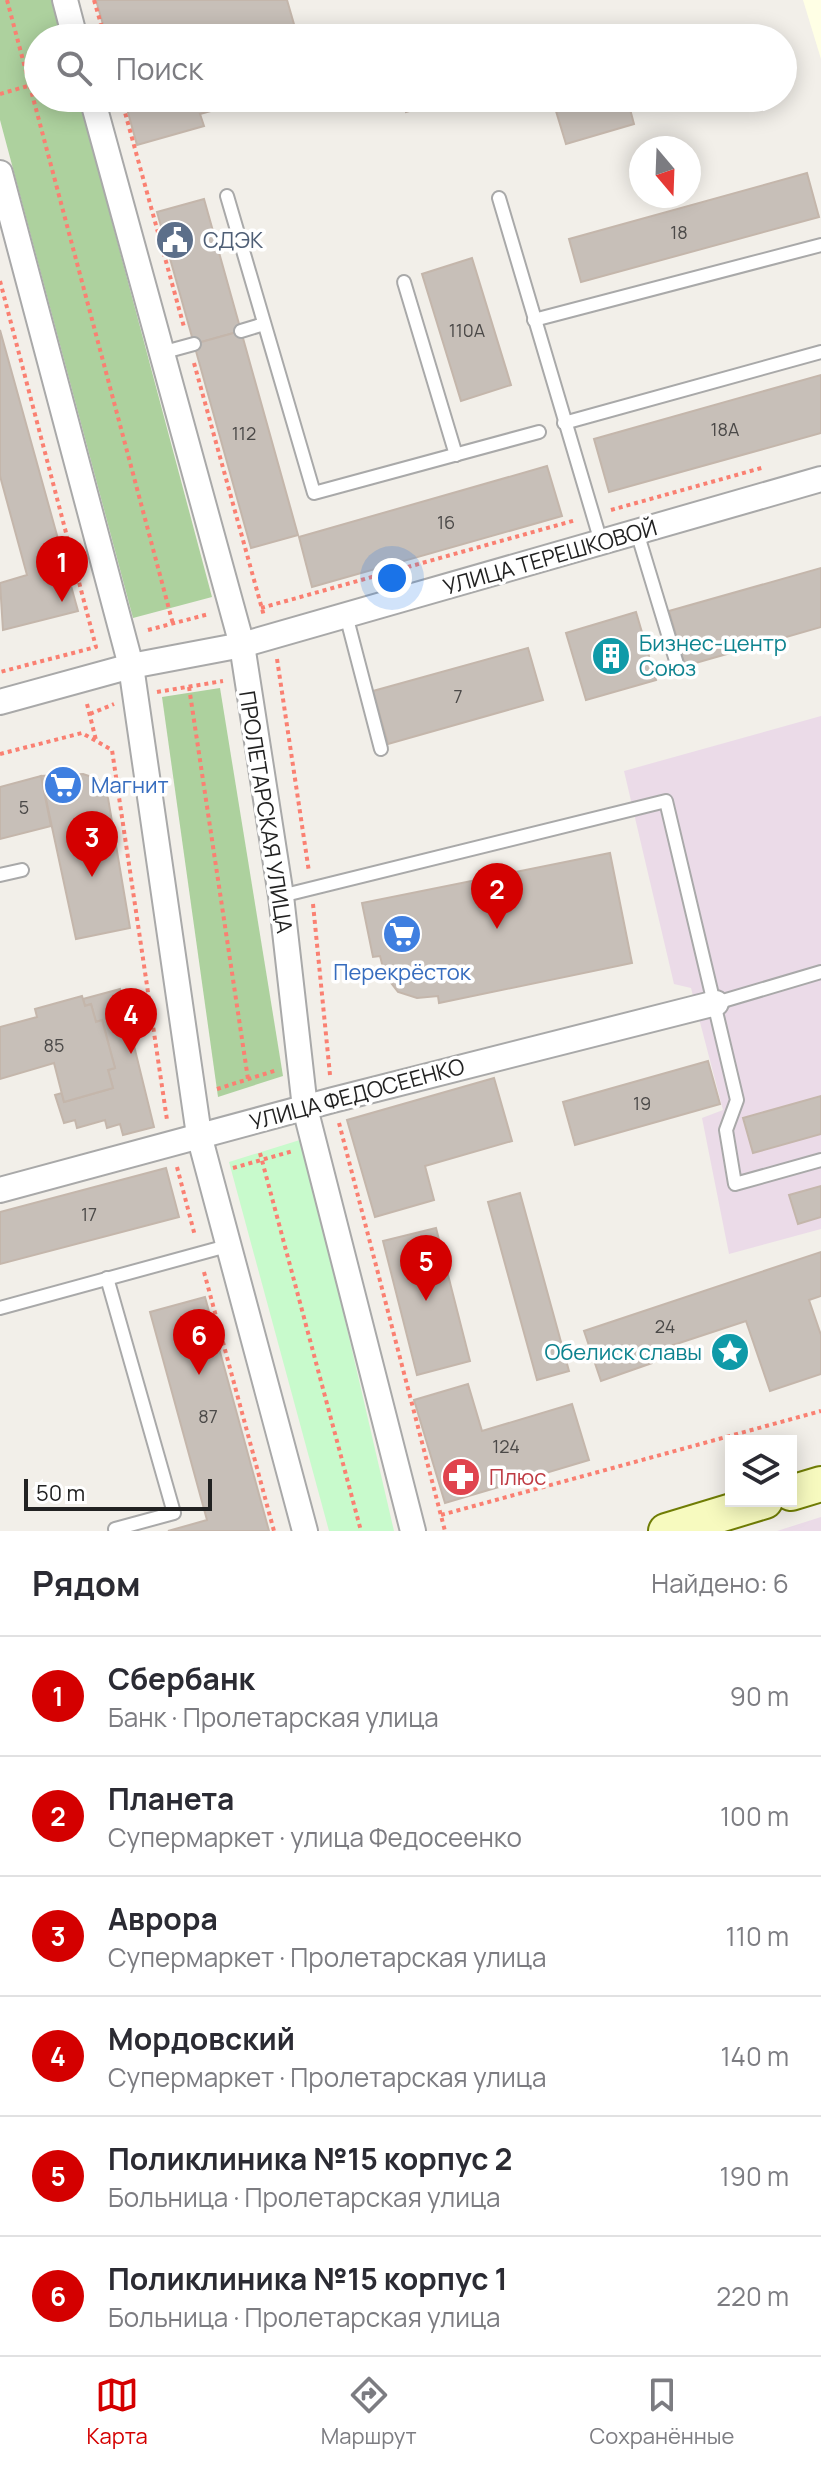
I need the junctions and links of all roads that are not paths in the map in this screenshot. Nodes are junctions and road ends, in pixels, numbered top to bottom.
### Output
1 (65, 0) edge
2 (71, 24) edge
3 (96, 112) edge
4 (0, 173) edge
5 (227, 196) dead end
6 (499, 198) dead end
7 (6, 219) edge
8 (821, 245) edge
9 (404, 282) dead end
10 (534, 320) junction
11 (264, 324) junction
12 (241, 331) dead end
13 (194, 344) dead end
14 (821, 352) edge
15 (161, 353) junction
16 (564, 423) junction
17 (539, 432) dead end
18 (456, 455) junction
19 (821, 479) edge
20 (637, 532) junction
21 (601, 542) junction
22 (346, 615) junction
23 (242, 645) junction
24 (677, 664) dead end
25 (131, 666) junction
26 (0, 702) edge
27 (381, 749) dead end
28 (22, 870) dead end
29 (0, 875) edge
30 (281, 896) junction
31 (821, 972) edge
32 (716, 1003) junction
33 (305, 1108) junction
34 (199, 1135) junction
35 (821, 1160) edge
36 (0, 1190) edge
37 (227, 1246) junction
38 (107, 1278) junction
39 (0, 1308) edge
40 (821, 1484) edge
41 (797, 1491) edge
42 (745, 1507) edge
43 (115, 1529) dead end
44 (305, 1531) edge
45 (413, 1531) edge
46 (666, 1531) edge

1 - 2 street
3 - 15 street, ПРОЛЕТАРСКАЯ УЛИЦА
4 - 7 street
5 - 11 lane
6 - 10 lane
7 - 25 street
8 - 10 lane
9 - 18 lane
10 - 16 lane
11 - 12 lane
11 - 18 lane
13 - 15 lane
14 - 16 lane
15 - 23 street, ПРОЛЕТАРСКАЯ УЛИЦА
16 - 21 lane
17 - 18 lane
19 - 20 street, УЛИЦА ТЕРЕШКОВОЙ
20 - 21 street, УЛИЦА ТЕРЕШКОВОЙ
20 - 24 lane
21 - 22 street, УЛИЦА ТЕРЕШКОВОЙ
22 - 23 street, УЛИЦА ТЕРЕШКОВОЙ
22 - 27 lane
23 - 25 street, УЛИЦА ТЕРЕШКОВОЙ
23 - 30 street, ПРОЛЕТАРСКАЯ УЛИЦА
25 - 26 street, УЛИЦА ТЕРЕШКОВОЙ
25 - 34 street
28 - 29 lane
30 - 32 lane
30 - 33 street, ПРОЛЕТАРСКАЯ УЛИЦА
31 - 32 lane
32 - 33 street, УЛИЦА ФЕДОСЕЕНКО
32 - 35 lane
33 - 34 street, УЛИЦА ФЕДОСЕЕНКО
33 - 45 street, ПРОЛЕТАРСКАЯ УЛИЦА
34 - 36 street, УЛИЦА ФЕДОСЕЕНКО
34 - 37 street
37 - 38 lane
37 - 44 street
38 - 39 lane
38 - 43 lane
40 - 41 main road
42 - 46 main road

